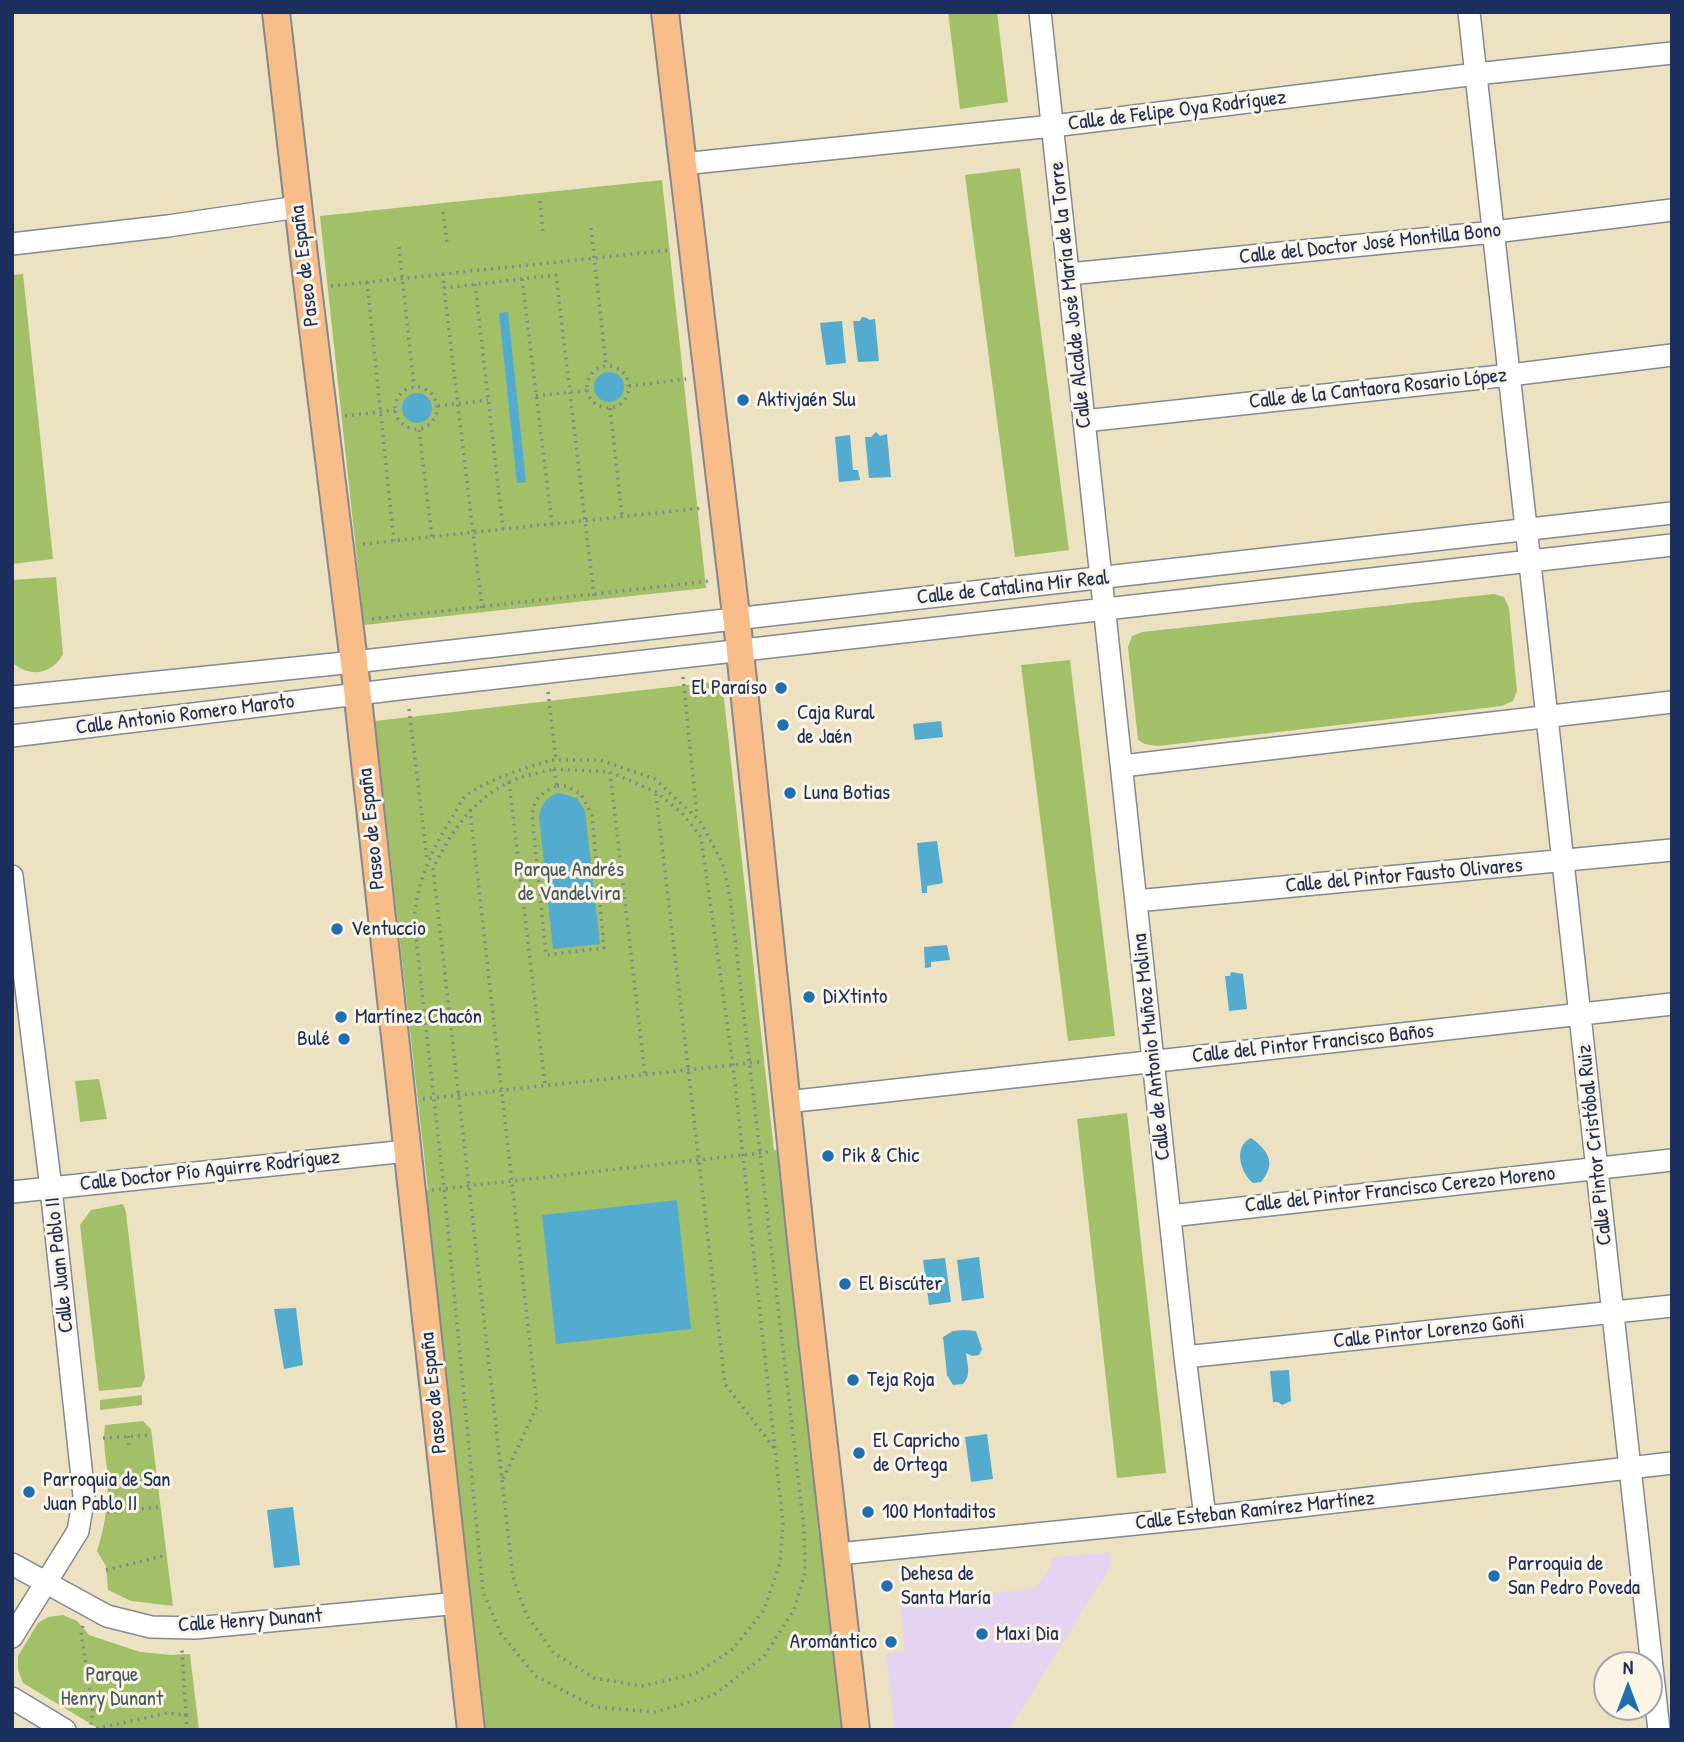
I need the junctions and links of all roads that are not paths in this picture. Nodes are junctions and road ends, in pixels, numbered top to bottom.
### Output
1 (276, 12) edge
2 (665, 12) edge
3 (1040, 12) edge
4 (1469, 12) edge
5 (1672, 53) edge
6 (1476, 74) junction
7 (1053, 126) junction
8 (682, 164) junction
9 (298, 207) junction
10 (1672, 210) edge
11 (1494, 232) junction
12 (12, 244) edge
13 (1069, 274) junction
14 (1672, 355) edge
15 (1510, 375) junction
16 (1084, 421) junction
17 (1672, 513) edge
18 (1527, 529) junction
19 (1672, 545) edge
20 (1530, 561) junction
21 (1101, 578) junction
22 (1105, 610) junction
23 (736, 619) junction
24 (740, 651) junction
25 (354, 662) junction
26 (357, 695) junction
27 (12, 697) edge
28 (1672, 702) edge
29 (1548, 716) junction
30 (12, 736) edge
31 (1122, 766) junction
32 (1672, 850) edge
33 (1563, 861) junction
34 (13, 885) edge
35 (1136, 901) junction
36 (1672, 1004) edge
37 (1581, 1015) junction
38 (22, 1037) edge
39 (1154, 1061) junction
40 (787, 1102) junction
41 (407, 1151) junction
42 (1672, 1160) edge
43 (1597, 1168) junction
44 (51, 1188) junction
45 (12, 1192) edge
46 (1170, 1216) junction
47 (1672, 1306) edge
48 (1613, 1313) junction
49 (1185, 1357) junction
50 (1672, 1463) edge
51 (1632, 1468) junction
52 (1205, 1517) junction
53 (838, 1554) junction
54 (12, 1564) edge
55 (45, 1581) junction
56 (459, 1603) junction
57 (12, 1637) edge
58 (12, 1698) edge
59 (65, 1730) edge
60 (471, 1730) edge
61 (856, 1730) edge
62 (1659, 1730) edge

1 - 9 main road, Paseo de España
2 - 8 main road
3 - 7 street, Calle Alcalde José María de la Torre
4 - 6 street, Calle Pintor Cristóbal Ruiz
5 - 6 street, Calle de Felipe Oya Rodríguez
6 - 7 street, Calle de Felipe Oya Rodríguez
6 - 11 street, Calle Pintor Cristóbal Ruiz
7 - 8 street, Calle de Felipe Oya Rodríguez
7 - 13 street, Calle Alcalde José María de la Torre
8 - 23 main road
9 - 12 street
9 - 25 main road, Paseo de España
10 - 11 street, Calle del Doctor José Montilla Bono
11 - 13 street, Calle del Doctor José Montilla Bono
11 - 15 street, Calle Pintor Cristóbal Ruiz
13 - 16 street, Calle Alcalde José María de la Torre
14 - 15 street, Calle de la Cantaora Rosario López
15 - 16 street, Calle de la Cantaora Rosario López
15 - 18 street, Calle Pintor Cristóbal Ruiz
16 - 21 street, Calle Alcalde José María de la Torre
17 - 18 street, Calle de Catalina Mir Real
18 - 20 street, Calle Pintor Cristóbal Ruiz
18 - 21 street, Calle de Catalina Mir Real
19 - 20 street, Calle de Catalina Mir Real
20 - 22 street, Calle de Catalina Mir Real
20 - 29 street, Calle Pintor Cristóbal Ruiz
21 - 22 street, Calle de Antonio Muñoz Molina
21 - 23 street, Calle de Catalina Mir Real
22 - 24 street, Calle de Catalina Mir Real
22 - 31 street, Calle de Antonio Muñoz Molina
23 - 24 main road
23 - 25 street, Calle de Catalina Mir Real
24 - 26 street, Calle de Catalina Mir Real
24 - 40 main road
25 - 26 main road, Paseo de España
25 - 27 street, Calle Antonio Romero Maroto
26 - 30 street, Calle Antonio Romero Maroto
26 - 41 main road, Paseo de España
28 - 29 street
29 - 31 street
29 - 33 street, Calle Pintor Cristóbal Ruiz
31 - 35 street, Calle de Antonio Muñoz Molina
32 - 33 street, Calle del Pintor Fausto Olivares
33 - 35 street, Calle del Pintor Fausto Olivares
33 - 37 street, Calle Pintor Cristóbal Ruiz
34 - 38 street, Calle Juan Pablo II
35 - 39 street, Calle de Antonio Muñoz Molina
36 - 37 street, Calle del Pintor Francisco Baños
37 - 39 street, Calle del Pintor Francisco Baños
37 - 43 street, Calle Pintor Cristóbal Ruiz
38 - 44 street, Calle Juan Pablo II
39 - 40 street, Calle del Pintor Francisco Baños
39 - 46 street, Calle de Antonio Muñoz Molina
40 - 53 main road
41 - 44 street, Calle Doctor Pío Aguirre Rodríguez
41 - 56 main road, Paseo de España
42 - 43 street, Calle del Pintor Francisco Cerezo Moreno
43 - 46 street, Calle del Pintor Francisco Cerezo Moreno
43 - 48 street, Calle Pintor Cristóbal Ruiz
44 - 45 street, Calle Doctor Pío Aguirre Rodríguez
44 - 55 street, Calle Juan Pablo II
46 - 49 street, Calle de Antonio Muñoz Molina
47 - 48 street, Calle Pintor Lorenzo Goñi
48 - 49 street, Calle Pintor Lorenzo Goñi
48 - 51 street, Calle Pintor Cristóbal Ruiz
49 - 52 street, Calle de Antonio Muñoz Molina
50 - 51 street, Calle Esteban Ramírez Martínez
51 - 52 street, Calle Esteban Ramírez Martínez
51 - 62 street, Calle Pintor Cristóbal Ruiz
52 - 53 street, Calle Esteban Ramírez Martínez
53 - 61 main road
54 - 55 street, Calle Henry Dunant
55 - 56 street, Calle Henry Dunant
55 - 57 street, Calle Juan Pablo II
56 - 60 main road, Paseo de España
58 - 59 street

